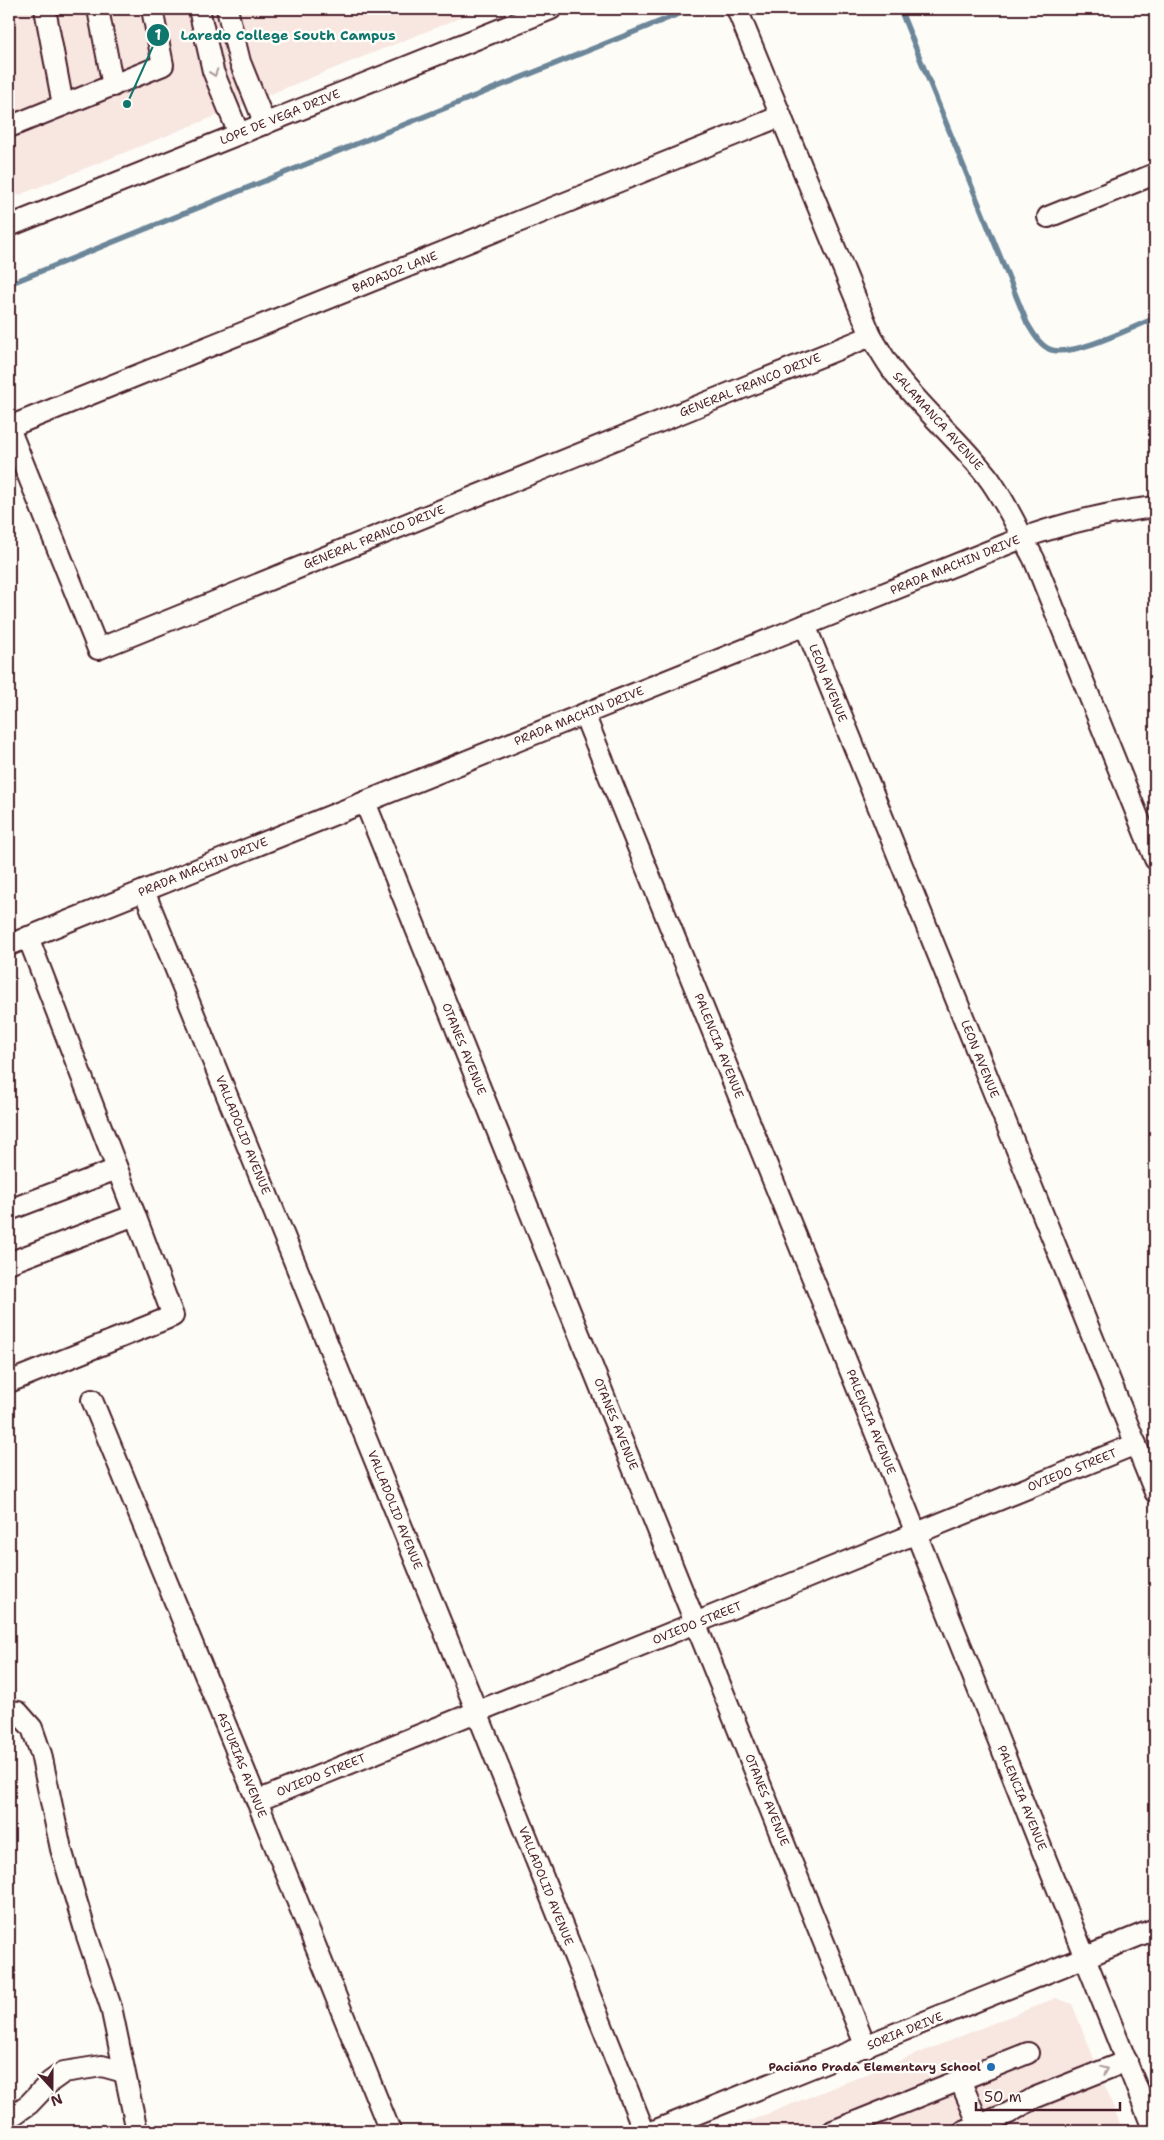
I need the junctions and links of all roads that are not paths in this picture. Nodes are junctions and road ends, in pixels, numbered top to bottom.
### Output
1 (45, 9) edge
2 (98, 9) edge
3 (152, 9) edge
4 (199, 9) edge
5 (227, 9) edge
6 (552, 9) edge
7 (737, 9) edge
8 (113, 86) junction
9 (63, 105) junction
10 (781, 116) junction
11 (265, 124) junction
12 (9, 127) edge
13 (239, 134) junction
14 (1155, 174) edge
15 (1048, 216) dead end
16 (9, 226) edge
17 (871, 336) junction
18 (9, 427) edge
19 (1155, 507) edge
20 (1022, 538) junction
21 (805, 626) junction
22 (584, 714) junction
23 (365, 802) junction
24 (1155, 858) edge
25 (144, 891) junction
26 (28, 937) junction
27 (9, 945) edge
28 (117, 1169) junction
29 (9, 1210) edge
30 (136, 1215) junction
31 (9, 1261) edge
32 (9, 1382) edge
33 (92, 1400) dead end
34 (1136, 1444) junction
35 (1155, 1492) edge
36 (916, 1533) junction
37 (696, 1622) junction
38 (9, 1711) edge
39 (477, 1712) junction
40 (257, 1801) junction
41 (1155, 1928) edge
42 (1086, 1957) junction
43 (866, 2047) junction
44 (1028, 2052) dead end
45 (1127, 2061) junction
46 (124, 2072) junction
47 (960, 2080) junction
48 (9, 2118) edge
49 (972, 2128) edge
50 (137, 2131) edge
51 (390, 2131) edge
52 (644, 2131) edge
53 (654, 2131) edge
54 (833, 2131) edge
55 (1154, 2131) edge

1 - 9 street
2 - 8 street
3 - 8 street
4 -> 13 street
5 - 11 street
6 - 11 street, LOPE DE VEGA DRIVE
7 - 10 street, SALAMANCA AVENUE
8 - 9 street
9 - 12 street
10 - 17 street, SALAMANCA AVENUE
10 - 18 street, BADAJOZ LANE
11 - 13 street, LOPE DE VEGA DRIVE
13 - 16 street, LOPE DE VEGA DRIVE
14 - 15 street
17 - 18 street, GENERAL FRANCO DRIVE
17 - 20 street, SALAMANCA AVENUE
19 - 20 street, PRADA MACHIN DRIVE
20 - 21 street, PRADA MACHIN DRIVE
20 - 24 street, SALAMANCA AVENUE
21 - 22 street, PRADA MACHIN DRIVE
21 - 34 street, LEON AVENUE
22 - 23 street, PRADA MACHIN DRIVE
22 - 36 street, PALENCIA AVENUE
23 - 25 street, PRADA MACHIN DRIVE
23 - 37 street, OTANES AVENUE
25 - 26 street, PRADA MACHIN DRIVE
25 - 39 street, VALLADOLID AVENUE
26 - 27 street, PRADA MACHIN DRIVE
26 - 28 street
28 - 29 street
28 - 30 street
30 - 31 street
30 - 32 street
33 - 40 street, ASTURIAS AVENUE
34 - 35 street, LEON AVENUE
34 - 36 street, OVIEDO STREET
36 - 37 street, OVIEDO STREET
36 - 42 street, PALENCIA AVENUE
37 - 39 street, OVIEDO STREET
37 - 43 street, OTANES AVENUE
38 - 46 street
39 - 40 street, OVIEDO STREET
39 - 52 street, VALLADOLID AVENUE
40 - 51 street, ASTURIAS AVENUE
41 - 42 street, SORIA DRIVE
42 - 43 street, SORIA DRIVE
42 - 45 street, PALENCIA AVENUE
43 - 53 street, SORIA DRIVE
44 - 47 street
49 -> 45 street
45 - 55 street, PALENCIA AVENUE
46 - 48 street
46 - 50 street
47 - 49 street
47 - 54 street

